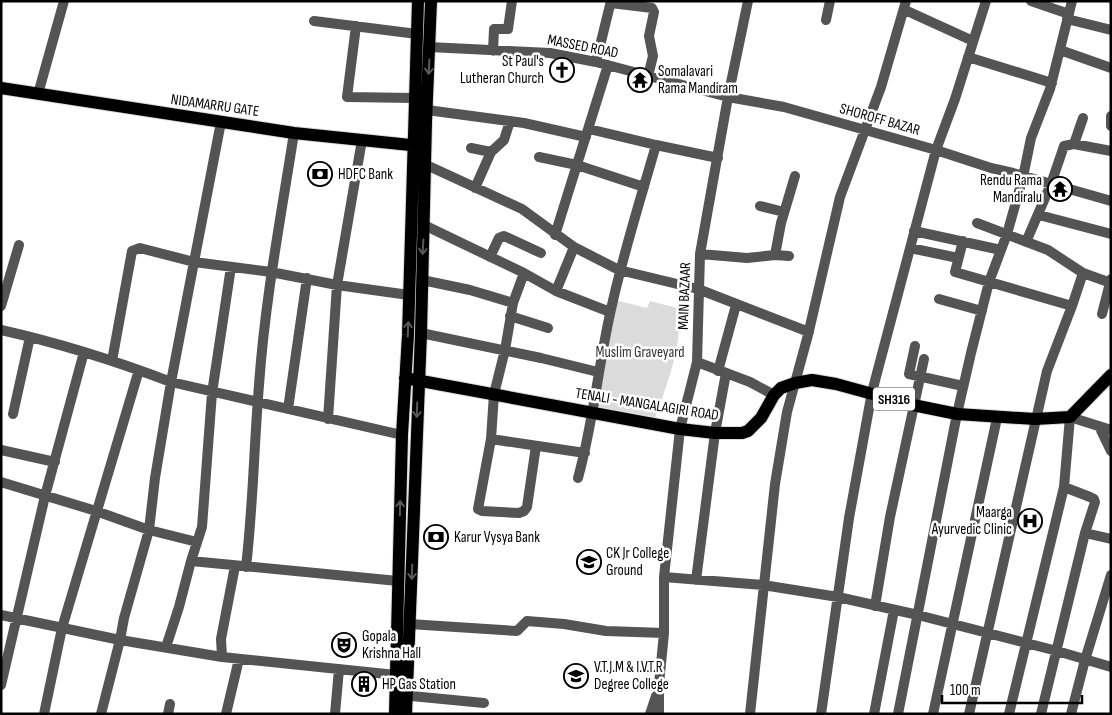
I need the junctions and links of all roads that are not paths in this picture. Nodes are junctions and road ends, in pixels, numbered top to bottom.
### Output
1 (64, 1) edge
2 (418, 1) edge
3 (431, 1) edge
4 (512, 1) edge
5 (748, 1) edge
6 (830, 1) edge
7 (986, 1) edge
8 (1031, 1) edge
9 (1072, 1) edge
10 (611, 2) edge
11 (905, 6) edge
12 (1068, 17) junction
13 (826, 20) dead end
14 (314, 21) dead end
15 (356, 26) junction
16 (1111, 30) edge
17 (417, 34) junction
18 (973, 41) junction
19 (430, 47) junction
20 (1060, 50) junction
21 (493, 51) junction
22 (968, 57) junction
23 (596, 62) junction
24 (608, 65) junction
25 (1111, 68) edge
26 (648, 76) junction
27 (1052, 82) junction
28 (1, 88) edge
29 (38, 94) junction
30 (728, 97) junction
31 (414, 98) junction
32 (427, 110) junction
33 (1111, 116) edge
34 (1082, 118) dead end
35 (510, 121) junction
36 (221, 122) junction
37 (1111, 126) edge
38 (865, 129) junction
39 (294, 133) junction
40 (588, 133) junction
41 (362, 140) junction
42 (1074, 144) junction
43 (413, 145) junction
44 (656, 145) junction
45 (426, 146) junction
46 (471, 148) dead end
47 (936, 150) junction
48 (1111, 151) edge
49 (491, 152) junction
50 (539, 157) dead end
51 (718, 158) junction
52 (412, 160) junction
53 (425, 164) junction
54 (577, 165) junction
55 (795, 176) dead end
56 (1023, 177) junction
57 (1051, 184) junction
58 (644, 187) junction
59 (475, 188) junction
60 (1111, 201) edge
61 (760, 206) dead end
62 (784, 212) junction
63 (1039, 215) junction
64 (977, 224) dead end
65 (424, 225) junction
66 (914, 230) junction
67 (1007, 234) junction
68 (1111, 234) edge
69 (555, 235) junction
70 (963, 241) junction
71 (1026, 242) junction
72 (19, 245) dead end
73 (574, 247) junction
74 (910, 248) junction
75 (1001, 250) junction
76 (541, 253) dead end
77 (700, 254) junction
78 (775, 255) junction
79 (789, 256) dead end
80 (490, 257) junction
81 (958, 258) junction
82 (194, 262) junction
83 (231, 267) junction
84 (620, 270) junction
85 (271, 272) junction
86 (524, 273) junction
87 (1083, 273) junction
88 (308, 278) junction
89 (422, 280) junction
90 (1110, 281) edge
91 (989, 282) junction
92 (337, 285) junction
93 (698, 289) junction
94 (556, 291) junction
95 (409, 295) junction
96 (939, 298) dead end
97 (513, 303) junction
98 (736, 305) junction
99 (1, 306) edge
100 (1072, 306) junction
101 (982, 311) junction
102 (610, 312) junction
103 (1102, 314) dead end
104 (510, 316) junction
105 (548, 328) dead end
106 (1, 330) edge
107 (809, 332) junction
108 (421, 333) junction
109 (30, 336) junction
110 (915, 346) dead end
111 (505, 350) junction
112 (84, 352) junction
113 (924, 359) dead end
114 (112, 361) junction
115 (697, 362) junction
116 (139, 370) junction
117 (598, 372) junction
118 (722, 372) junction
119 (1111, 374) edge
120 (921, 377) junction
121 (406, 378) junction
122 (420, 380) junction
123 (171, 382) junction
124 (795, 383) junction
125 (963, 386) junction
126 (872, 392) junction
127 (212, 393) junction
128 (494, 394) junction
129 (774, 395) junction
130 (258, 402) junction
131 (913, 405) junction
132 (288, 409) junction
133 (593, 412) junction
134 (13, 414) dead end
135 (957, 414) junction
136 (1070, 417) junction
137 (997, 418) junction
138 (328, 419) junction
139 (1035, 419) junction
140 (1099, 426) junction
141 (680, 429) junction
142 (1111, 430) edge
143 (715, 433) junction
144 (402, 435) junction
145 (491, 439) junction
146 (536, 446) junction
147 (1, 450) edge
148 (1111, 451) edge
149 (585, 453) junction
150 (55, 462) junction
151 (578, 478) dead end
152 (1, 482) edge
153 (1064, 487) junction
154 (45, 496) junction
155 (96, 511) junction
156 (149, 530) junction
157 (1085, 533) junction
158 (1111, 539) edge
159 (197, 542) junction
160 (191, 561) junction
161 (234, 566) junction
162 (246, 567) junction
163 (1111, 575) edge
164 (664, 577) junction
165 (696, 580) junction
166 (398, 581) junction
167 (763, 585) junction
168 (838, 597) junction
169 (875, 606) junction
170 (894, 610) junction
171 (918, 615) junction
172 (1, 616) edge
173 (17, 619) junction
174 (409, 624) junction
175 (952, 624) junction
176 (62, 628) junction
177 (664, 633) junction
178 (988, 633) junction
179 (120, 640) junction
180 (1026, 643) junction
181 (166, 647) junction
182 (1057, 651) junction
183 (222, 657) junction
184 (239, 659) junction
185 (1085, 660) junction
186 (1111, 667) edge
187 (339, 669) junction
188 (396, 675) junction
189 (659, 684) junction
190 (1, 685) edge
191 (401, 695) junction
192 (484, 703) dead end
193 (44, 714) edge
194 (101, 714) edge
195 (226, 714) edge
196 (335, 714) edge
197 (395, 714) edge
198 (406, 714) edge
199 (650, 714) edge
200 (659, 714) edge
201 (750, 714) edge
202 (820, 714) edge
203 (874, 714) edge
204 (898, 714) edge
205 (933, 714) edge
206 (969, 714) edge
207 (1009, 714) edge
208 (1041, 714) edge
209 (1071, 714) edge

1 - 29 street
2 - 17 main road
3 - 19 main road
4 - 21 street
5 - 30 street, MAIN BAZAAR
6 - 13 street
7 - 18 street
8 - 12 street
9 - 12 street
10 - 23 street
10 - 26 street
11 - 18 street
11 - 38 street
12 - 16 street
12 - 20 street
14 - 15 street
15 - 17 street
15 - 31 street
17 - 31 main road
18 - 22 street
19 - 21 street, MASSED ROAD
19 -> 32 main road
20 - 25 street
20 - 27 street
21 - 23 street, MASSED ROAD
22 - 27 street
22 - 47 street
23 - 24 street, MASSED ROAD
24 - 26 street, MASSED ROAD
24 - 40 street
26 - 30 street, MASSED ROAD
27 - 56 street
28 - 29 main road, NIDAMARRU GATE
29 - 36 main road, NIDAMARRU GATE
30 - 38 street, SHOROFF BAZAR
30 - 51 street, MAIN BAZAAR
31 - 43 main road
32 - 35 street
32 - 45 main road
33 - 37 street
34 - 42 street
35 - 40 street
35 - 49 street
36 - 39 main road, NIDAMARRU GATE
36 - 82 street
38 - 47 street, SHOROFF BAZAR
38 - 107 street
39 - 41 main road, NIDAMARRU GATE
39 - 85 street
40 - 44 street
40 - 54 street
41 - 43 main road, NIDAMARRU GATE
41 - 92 street
42 - 48 street
42 - 57 street
43 - 45 main road, NIDAMARRU GATE
43 - 52 main road
44 - 51 street
44 - 58 street
45 - 53 main road
46 - 49 street
47 - 56 street, SHOROFF BAZAR
47 - 66 street
49 - 59 street
50 - 54 street
51 - 77 street, MAIN BAZAAR
52 - 53 street
52 - 95 main road
53 - 59 street
53 - 65 main road
54 - 58 street
54 - 69 street
55 - 62 street
56 - 57 street, SHOROFF BAZAR
56 - 67 street
57 - 60 street, SHOROFF BAZAR
57 - 63 street
58 - 84 street
59 - 69 street
61 - 62 street
62 - 78 street
63 - 68 street
63 - 71 street
64 - 67 street
65 - 80 street
65 -> 89 main road
66 - 70 street
66 - 74 street
67 - 71 street
67 - 75 street
69 - 73 street
70 - 75 street
70 - 81 street
71 - 87 street
72 - 99 street
73 - 84 street
73 - 94 street
74 - 81 street
74 - 126 street
75 - 91 street
76 - 80 street
77 - 78 street
77 - 93 street, MAIN BAZAAR
78 - 79 street
80 - 86 street
81 - 91 street
82 - 83 street
82 - 114 street
82 - 123 street
83 - 85 street
83 - 127 street
84 - 93 street
84 - 102 street
85 - 88 street
85 - 130 street
86 - 94 street
86 - 97 street
87 - 90 street
87 - 100 street
88 - 92 street
88 - 132 street
89 - 97 street
89 - 108 main road
90 - 103 street
91 - 100 street
91 - 101 street
92 - 95 street
92 - 138 street
93 - 98 street
93 - 115 street, MAIN BAZAAR
94 - 102 street
121 -> 95 main road
96 - 101 street
97 - 104 street
98 - 107 street
98 - 118 street
100 - 139 street
101 - 125 street
102 - 117 street
104 - 105 street
104 - 111 street
106 - 109 street
107 - 124 street
108 - 111 street
108 - 122 main road
109 - 112 street
109 - 134 street
110 - 120 street
111 - 117 street
111 - 128 street
112 - 114 street
112 - 150 street
113 - 120 street
114 - 116 street
115 - 118 street
115 - 141 street, MAIN BAZAAR
116 - 123 street
116 - 155 street
117 - 133 street
118 - 129 street
118 - 143 street
119 - 136 main road
120 - 125 street
120 - 131 street
121 - 122 main road, TENALI - MANGALAGIRI ROAD
121 - 144 main road
122 - 128 main road, TENALI - MANGALAGIRI ROAD
122 -> 174 main road
123 - 127 street
123 - 156 street
124 - 126 main road, SH316
124 - 129 main road, SH316
124 - 167 street
125 - 135 street
126 - 131 main road, SH316
126 - 168 street
127 - 130 street
127 - 159 street
128 - 133 main road, TENALI - MANGALAGIRI ROAD
128 - 145 street
129 - 143 main road, TENALI - MANGALAGIRI ROAD
130 - 132 street
130 - 162 street
131 - 135 main road, SH316
131 - 169 street
132 - 138 street
133 - 141 main road, TENALI - MANGALAGIRI ROAD
133 - 149 street
135 - 137 main road, SH316
135 - 171 street
136 - 139 main road, SH316
136 - 140 street
136 - 153 street
137 - 139 main road, SH316
137 - 175 street
138 - 144 street
139 - 178 street
140 - 142 street
140 - 148 street
141 - 143 main road, TENALI - MANGALAGIRI ROAD
141 - 164 street, MAIN BAZAAR
143 - 165 street
166 -> 144 main road
145 - 146 street
145 - 146 street
146 - 149 street
147 - 150 street
149 - 151 street
150 - 154 street
152 - 154 street
153 - 157 street
153 - 180 street
154 - 155 street
154 - 173 street
155 - 156 street
155 - 176 street
156 - 159 street
156 - 179 street
157 - 158 street
157 - 182 street
159 - 160 street
160 - 161 street
160 - 181 street
161 - 162 street
161 - 183 street
162 - 166 street
163 - 185 street
164 - 165 street
164 - 177 street, MAIN BAZAAR
165 - 167 street
166 - 188 main road
167 - 168 street
167 - 201 street
168 - 169 street
168 - 202 street
169 - 170 street
170 - 171 street
170 - 203 street
171 - 175 street
171 - 204 street
172 - 173 street
173 - 176 street
173 - 190 street
174 - 177 street
174 - 191 main road
175 - 178 street
175 - 205 street
176 - 179 street
176 - 193 street
177 - 189 street, MAIN BAZAAR
178 - 180 street
178 - 206 street
179 - 181 street
179 - 194 street
180 - 182 street
180 - 207 street
181 - 183 street
182 - 185 street
182 - 208 street
183 - 184 street
184 - 187 street
184 - 195 street
185 - 186 street
185 - 209 street
187 - 188 street
187 - 196 street
188 - 191 main road
189 - 199 street
189 - 200 street, MAIN BAZAAR
191 - 192 street
191 - 197 main road
191 - 198 main road

